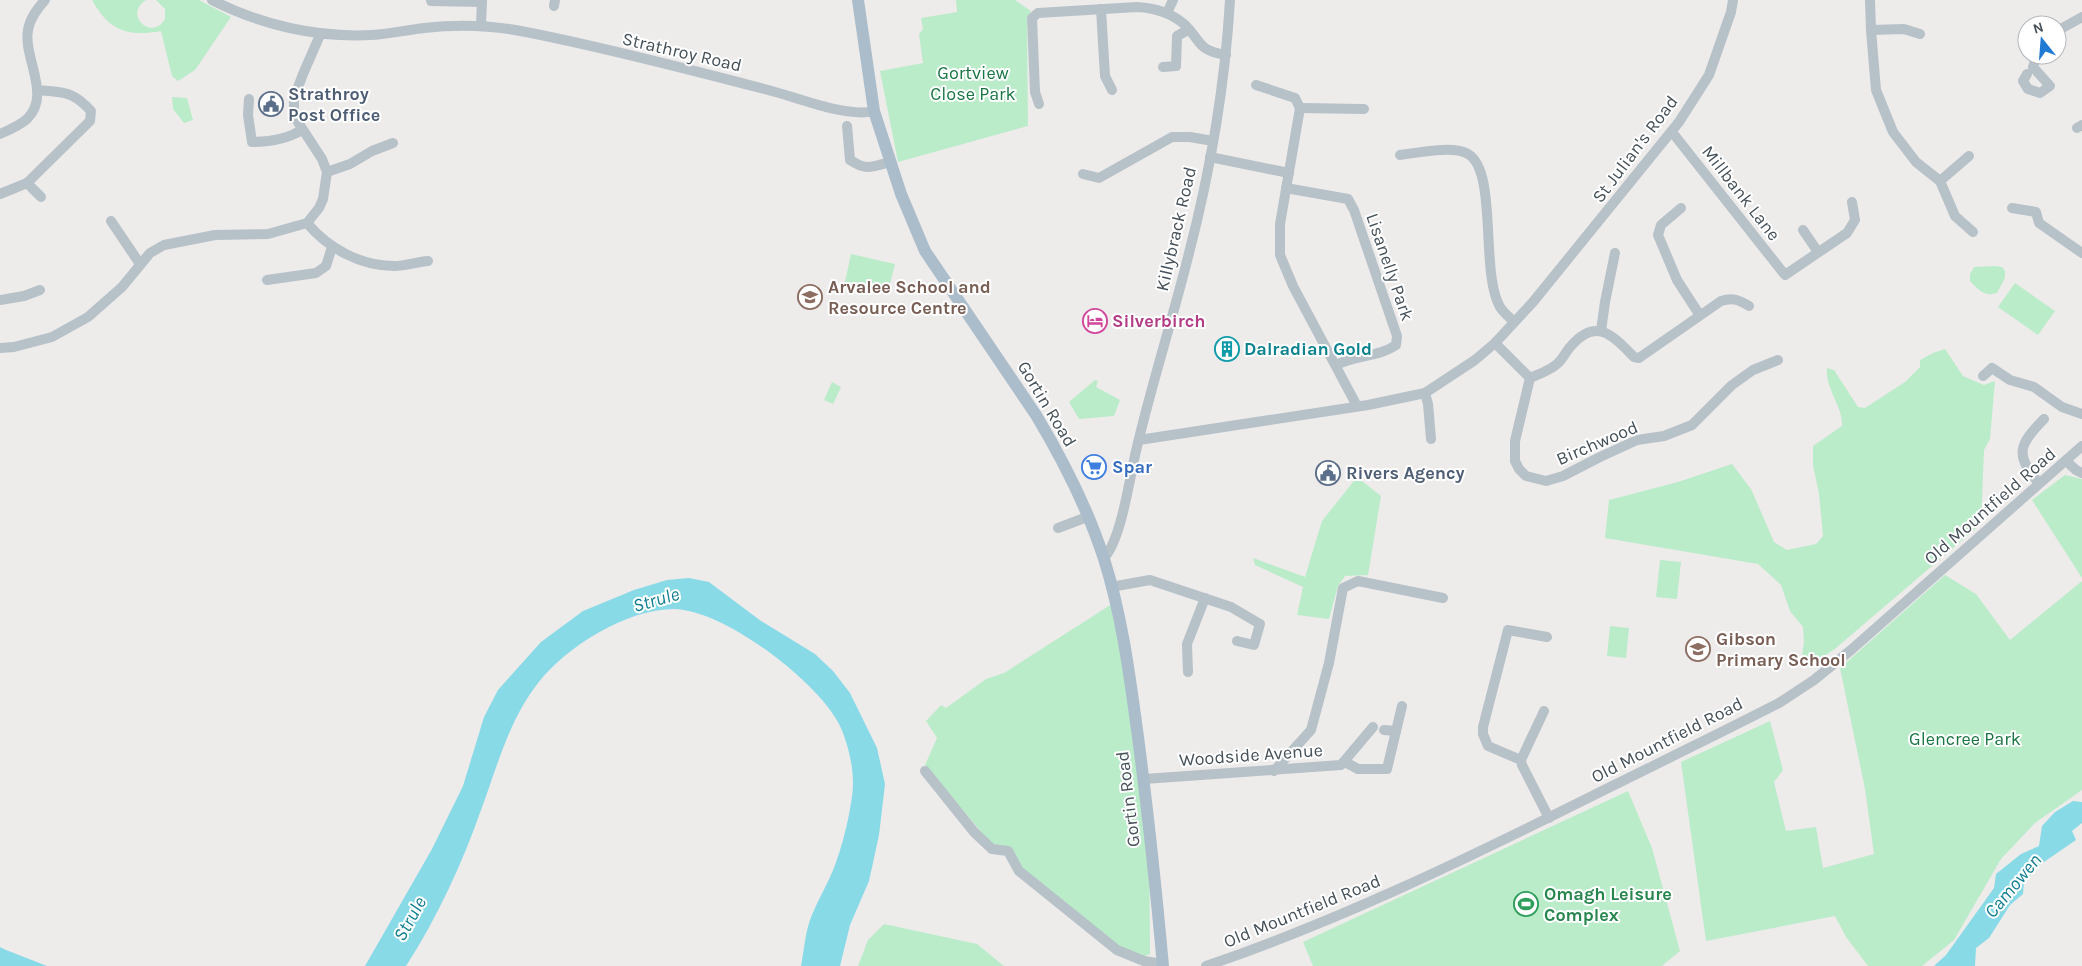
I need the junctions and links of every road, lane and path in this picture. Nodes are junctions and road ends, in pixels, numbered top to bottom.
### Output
1 (45, 0) edge
2 (212, 0) edge
3 (431, 0) edge
4 (858, 0) edge
5 (1173, 0) edge
6 (1230, 0) edge
7 (1734, 0) edge
8 (1870, 0) edge
9 (482, 1) edge
10 (1070, 5) edge
11 (1101, 9) junction
12 (1167, 13) junction
13 (2082, 17) edge
14 (2067, 25) edge
15 (481, 26) junction
16 (1188, 30) junction
17 (1871, 30) junction
18 (1920, 34) dead end
19 (320, 35) junction
20 (1226, 55) junction
21 (2034, 65) edge
22 (1162, 67) dead end
23 (2027, 74) dead end
24 (1256, 85) dead end
25 (37, 90) junction
26 (1112, 90) dead end
27 (249, 99) dead end
28 (1039, 104) dead end
29 (1300, 108) junction
30 (1364, 109) dead end
31 (874, 111) junction
32 (847, 126) dead end
33 (302, 130) junction
34 (1672, 132) junction
35 (0, 134) edge
36 (1213, 142) junction
37 (393, 143) dead end
38 (1400, 155) dead end
39 (1970, 156) dead end
40 (1210, 157) junction
41 (890, 162) junction
42 (327, 172) junction
43 (1289, 173) junction
44 (1083, 174) dead end
45 (1940, 181) junction
46 (27, 183) junction
47 (1286, 188) junction
48 (0, 194) edge
49 (41, 197) dead end
50 (1852, 202) dead end
51 (1680, 208) dead end
52 (2012, 208) dead end
53 (111, 221) dead end
54 (307, 223) junction
55 (1803, 230) dead end
56 (1973, 232) dead end
57 (332, 247) junction
58 (1818, 252) junction
59 (1615, 253) dead end
60 (2082, 253) edge
61 (428, 261) dead end
62 (140, 264) junction
63 (267, 280) dead end
64 (40, 290) dead end
65 (0, 300) edge
66 (1749, 306) dead end
67 (1700, 314) junction
68 (1513, 321) junction
69 (1601, 331) junction
70 (1495, 343) junction
71 (0, 348) edge
72 (1778, 360) dead end
73 (1336, 365) junction
74 (1983, 376) dead end
75 (1530, 378) junction
76 (1425, 393) junction
77 (1357, 406) junction
78 (2082, 414) edge
79 (2044, 420) dead end
80 (1139, 440) junction
81 (1431, 440) dead end
82 (2082, 446) edge
83 (2066, 461) junction
84 (2082, 473) edge
85 (2039, 483) junction
86 (1087, 517) junction
87 (1058, 528) dead end
88 (1104, 558) junction
89 (1111, 587) junction
90 (1206, 598) junction
91 (1443, 598) dead end
92 (1547, 637) dead end
93 (1237, 641) dead end
94 (1188, 672) dead end
95 (1402, 706) dead end
96 (1544, 711) dead end
97 (1373, 727) dead end
98 (1384, 730) dead end
99 (1396, 731) junction
100 (1521, 760) junction
101 (1345, 762) junction
102 (925, 771) dead end
103 (1274, 771) junction
104 (1144, 779) junction
105 (1549, 818) junction
106 (1163, 965) edge
107 (1206, 966) edge

1 - 25 street
2 - 19 street
3 - 9 street
4 - 31 main road, Gortin Road
5 - 12 street
6 - 20 street, Killybrack Road
7 - 34 street, St Julian's Road
8 - 17 street
9 - 15 street
10 - 11 street
10 - 28 street
11 - 12 street
11 - 26 street
12 - 16 street
13 - 14 street
15 - 19 street, Strathroy Road
15 - 31 street, Strathroy Road
16 - 20 street
16 - 22 street
17 - 18 street
17 - 45 street
19 - 33 street
20 - 36 street, Killybrack Road
21 - 23 street
24 - 29 street
25 - 35 street
25 - 46 street
27 - 33 street
29 - 30 street
29 - 43 street
31 - 41 main road, Gortin Road
32 - 41 street
33 - 42 street
34 - 58 street, Millbank Lane
34 - 68 street, St Julian's Road
36 - 40 street, Killybrack Road
36 - 44 street
37 - 42 street
38 - 68 street
39 - 45 street
40 - 43 street
40 - 80 street, Killybrack Road
41 - 86 main road, Gortin Road
42 - 54 street
43 - 47 street
45 - 56 street
46 - 48 street
46 - 49 street
47 - 73 street
47 - 73 street, Lisanelly Park
50 - 58 street
51 - 67 street
52 - 60 street
53 - 62 street
54 - 57 street
54 - 62 street
55 - 58 street
57 - 61 street
57 - 63 street
59 - 69 street
62 - 71 street
64 - 65 street
66 - 67 street
67 - 69 street
68 - 70 street, St Julian's Road
69 - 75 street
70 - 75 street
70 - 76 street, St Julian's Road
72 - 75 street, Birchwood
73 - 77 street
74 - 78 street
76 - 77 street
76 - 81 street
77 - 80 street
79 - 85 street
80 - 88 street, Killybrack Road
82 - 83 street, Old Mountfield Road
83 - 84 street
83 - 85 street, Old Mountfield Road
85 - 105 street, Old Mountfield Road
86 - 87 street
86 - 88 main road, Gortin Road
88 - 89 main road, Gortin Road
89 - 90 street
89 - 104 main road, Gortin Road
90 - 93 street
90 - 94 street
91 - 103 street
92 - 100 street
95 - 99 street
96 - 100 street
97 - 101 street, Woodside Avenue
98 - 99 street
99 - 101 street
100 - 105 street
101 - 103 street, Woodside Avenue
102 - 106 street
103 - 104 street, Woodside Avenue
104 - 106 main road, Gortin Road
105 - 107 street, Old Mountfield Road

